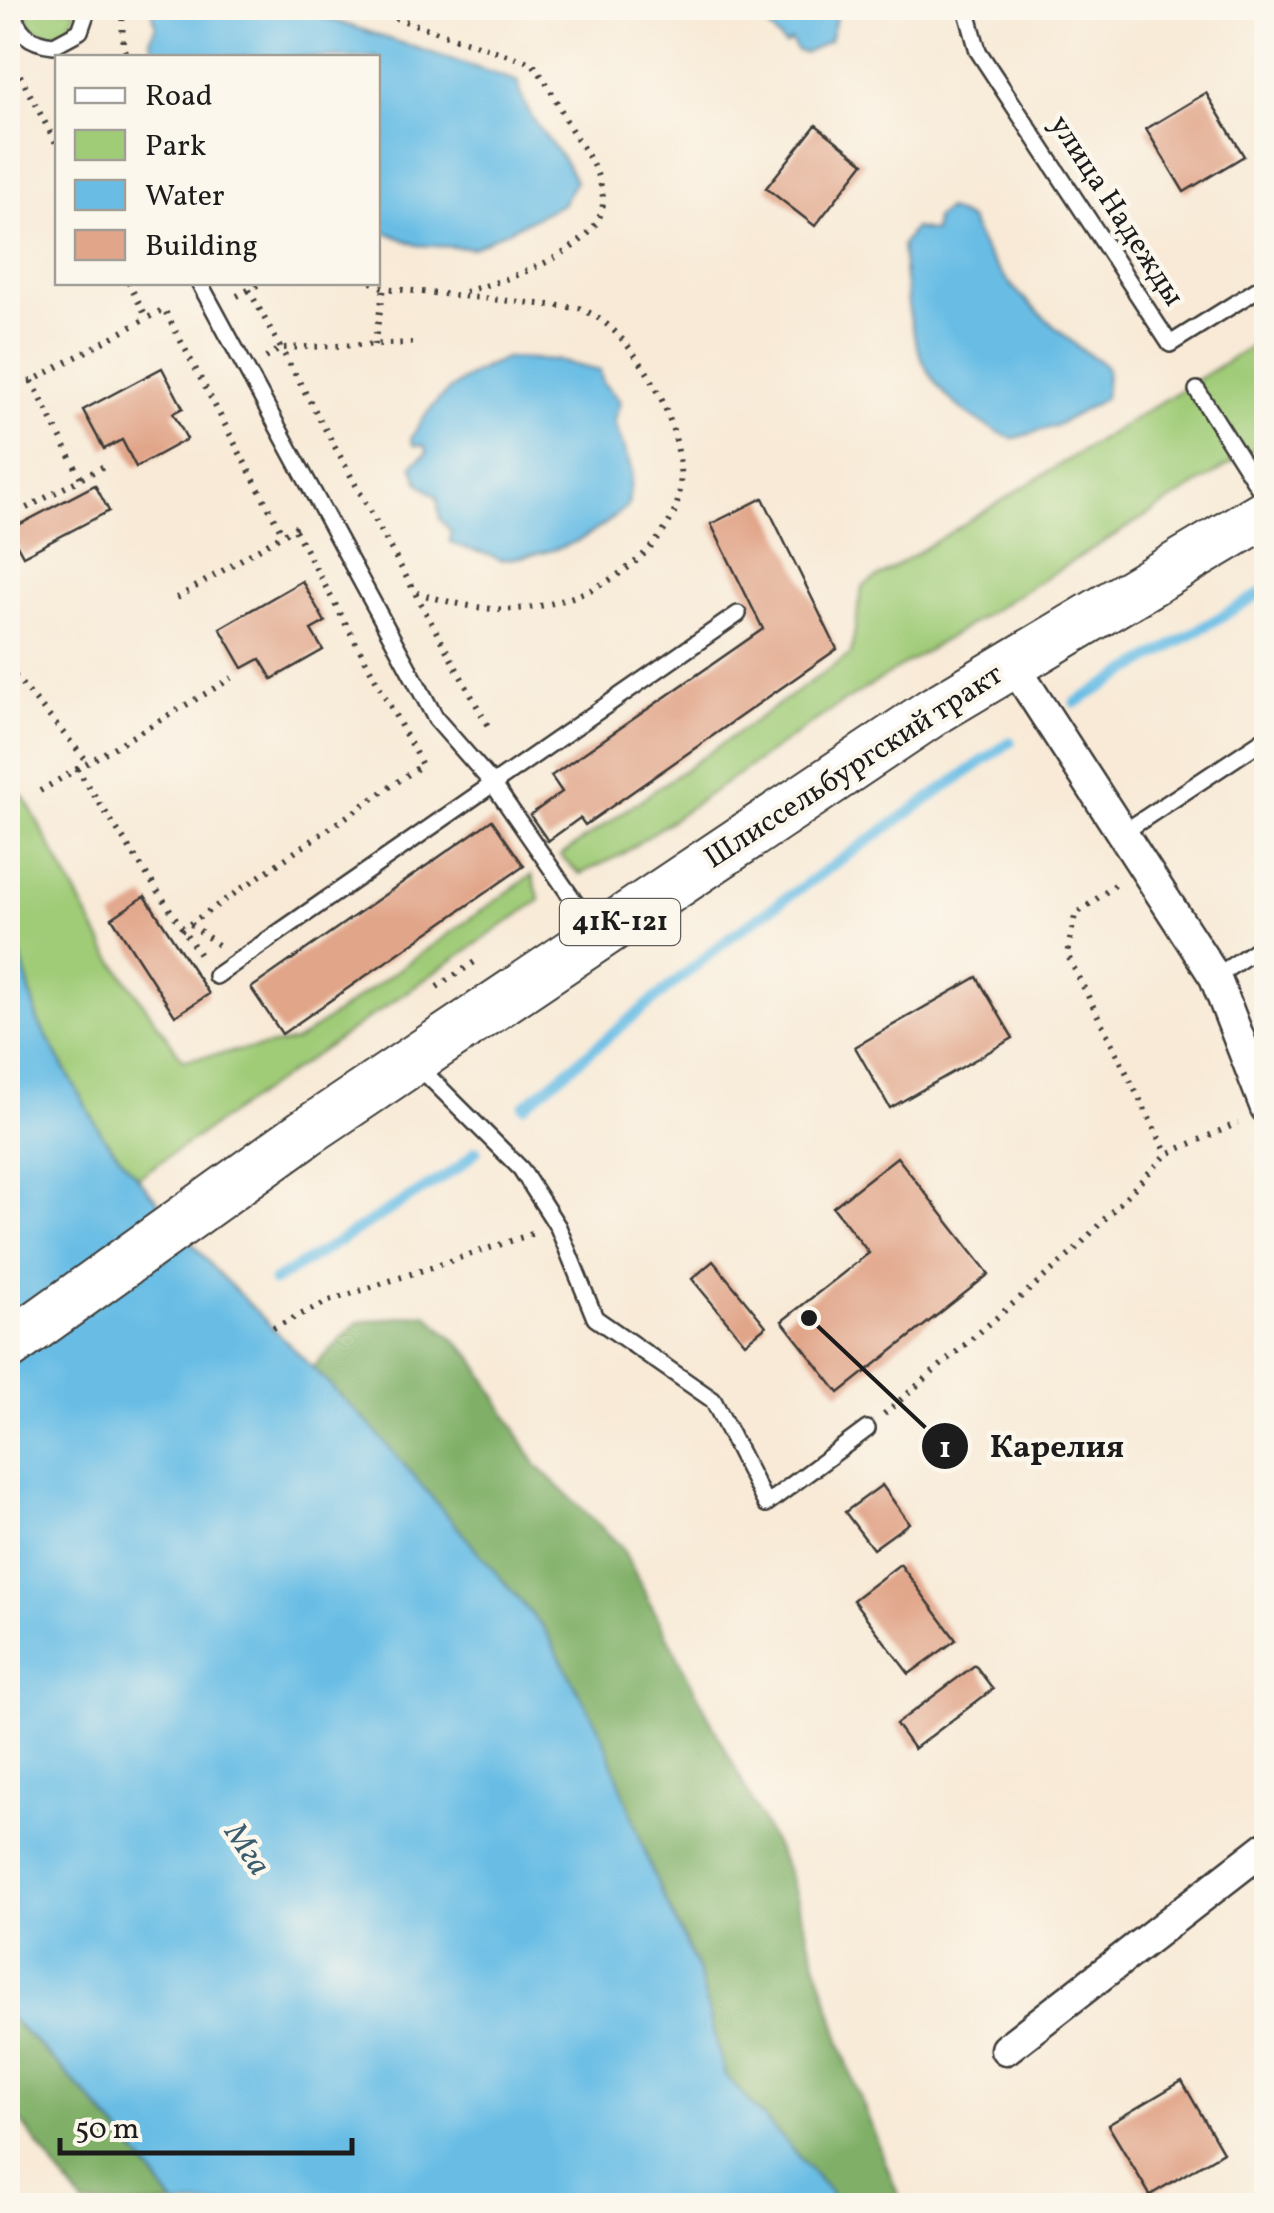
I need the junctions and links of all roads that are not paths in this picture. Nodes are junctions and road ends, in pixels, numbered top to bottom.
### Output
1 (13, 8) edge
2 (88, 8) edge
3 (966, 8) edge
4 (68, 41) junction
5 (76, 55) edge
6 (1266, 284) edge
7 (201, 285) edge
8 (1197, 390) dead end
9 (1266, 499) edge
10 (1266, 512) edge
11 (738, 614) dead end
12 (1012, 663) junction
13 (1266, 738) edge
14 (493, 784) junction
15 (1124, 832) junction
16 (599, 936) junction
17 (1266, 942) edge
18 (216, 976) road end
19 (1215, 977) junction
20 (414, 1061) junction
21 (1258, 1113) edge
22 (8, 1346) edge
23 (867, 1429) road end
24 (1266, 1847) edge
25 (1006, 2049) dead end

1 - 4 lane
2 - 4 lane
3 - 6 lane, улица Надежды
4 - 5 lane
7 - 14 lane
8 - 9 lane
10 - 12 main road, Шлиссельбургский тракт / 41К-121
11 - 14 lane
12 - 15 street
12 - 16 main road, Шлиссельбургский тракт / 41К-121
13 - 15 lane
14 - 16 lane
14 - 18 lane
15 - 19 street
16 - 20 main road, Шлиссельбургский тракт / 41К-121
17 - 19 lane
19 - 21 street
20 - 22 main road, Шлиссельбургский тракт / 41К-121
20 - 23 lane
24 - 25 street

